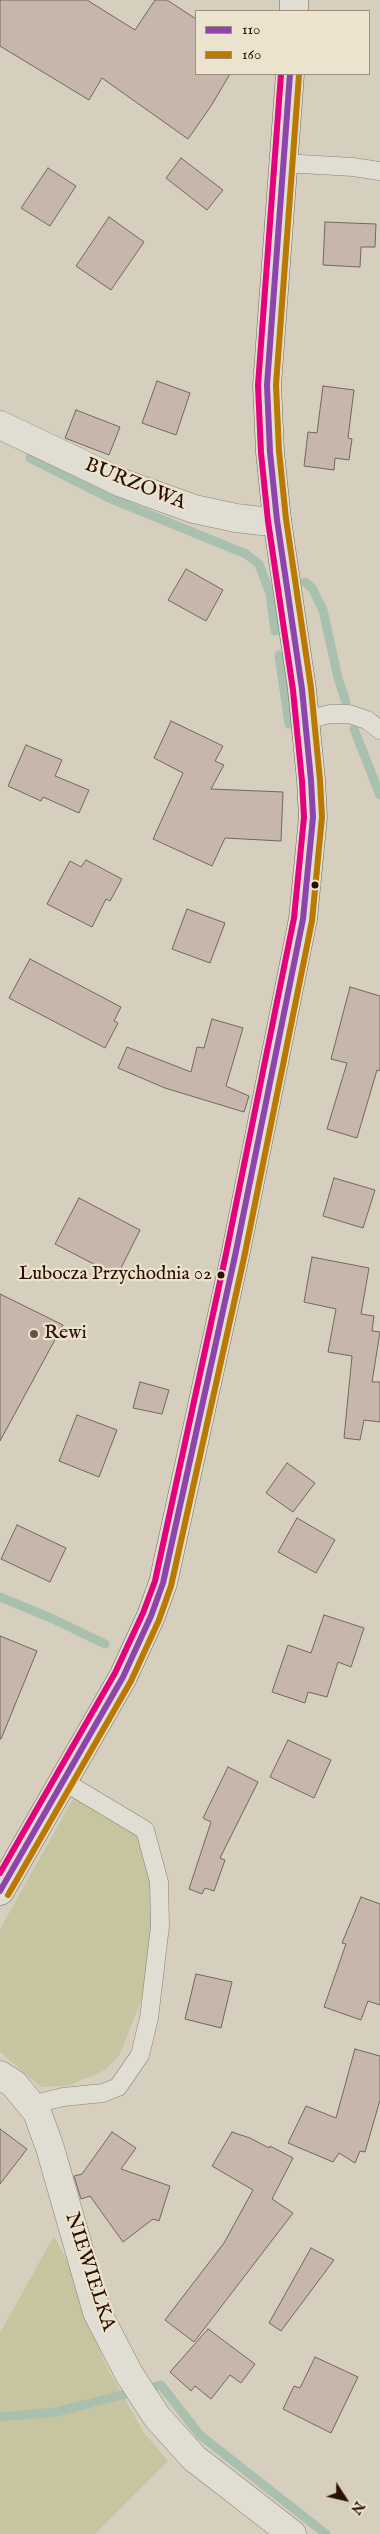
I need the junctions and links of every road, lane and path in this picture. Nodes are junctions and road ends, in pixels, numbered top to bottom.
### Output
1 (290, 75) edge
2 (283, 163) junction
3 (380, 171) edge
4 (0, 425) edge
5 (277, 520) junction
6 (306, 720) junction
7 (380, 730) edge
8 (63, 1781) junction
9 (0, 1891) edge
10 (0, 2075) edge
11 (31, 2105) junction
12 (292, 2534) edge

1 - 2 street
2 - 3 lane
2 - 5 street
4 - 5 street, BURZOWA
5 - 6 street
6 - 7 lane
6 - 8 street
8 - 9 street
8 - 11 lane
10 - 11 street, NIEWIELKA
11 - 12 street, NIEWIELKA

